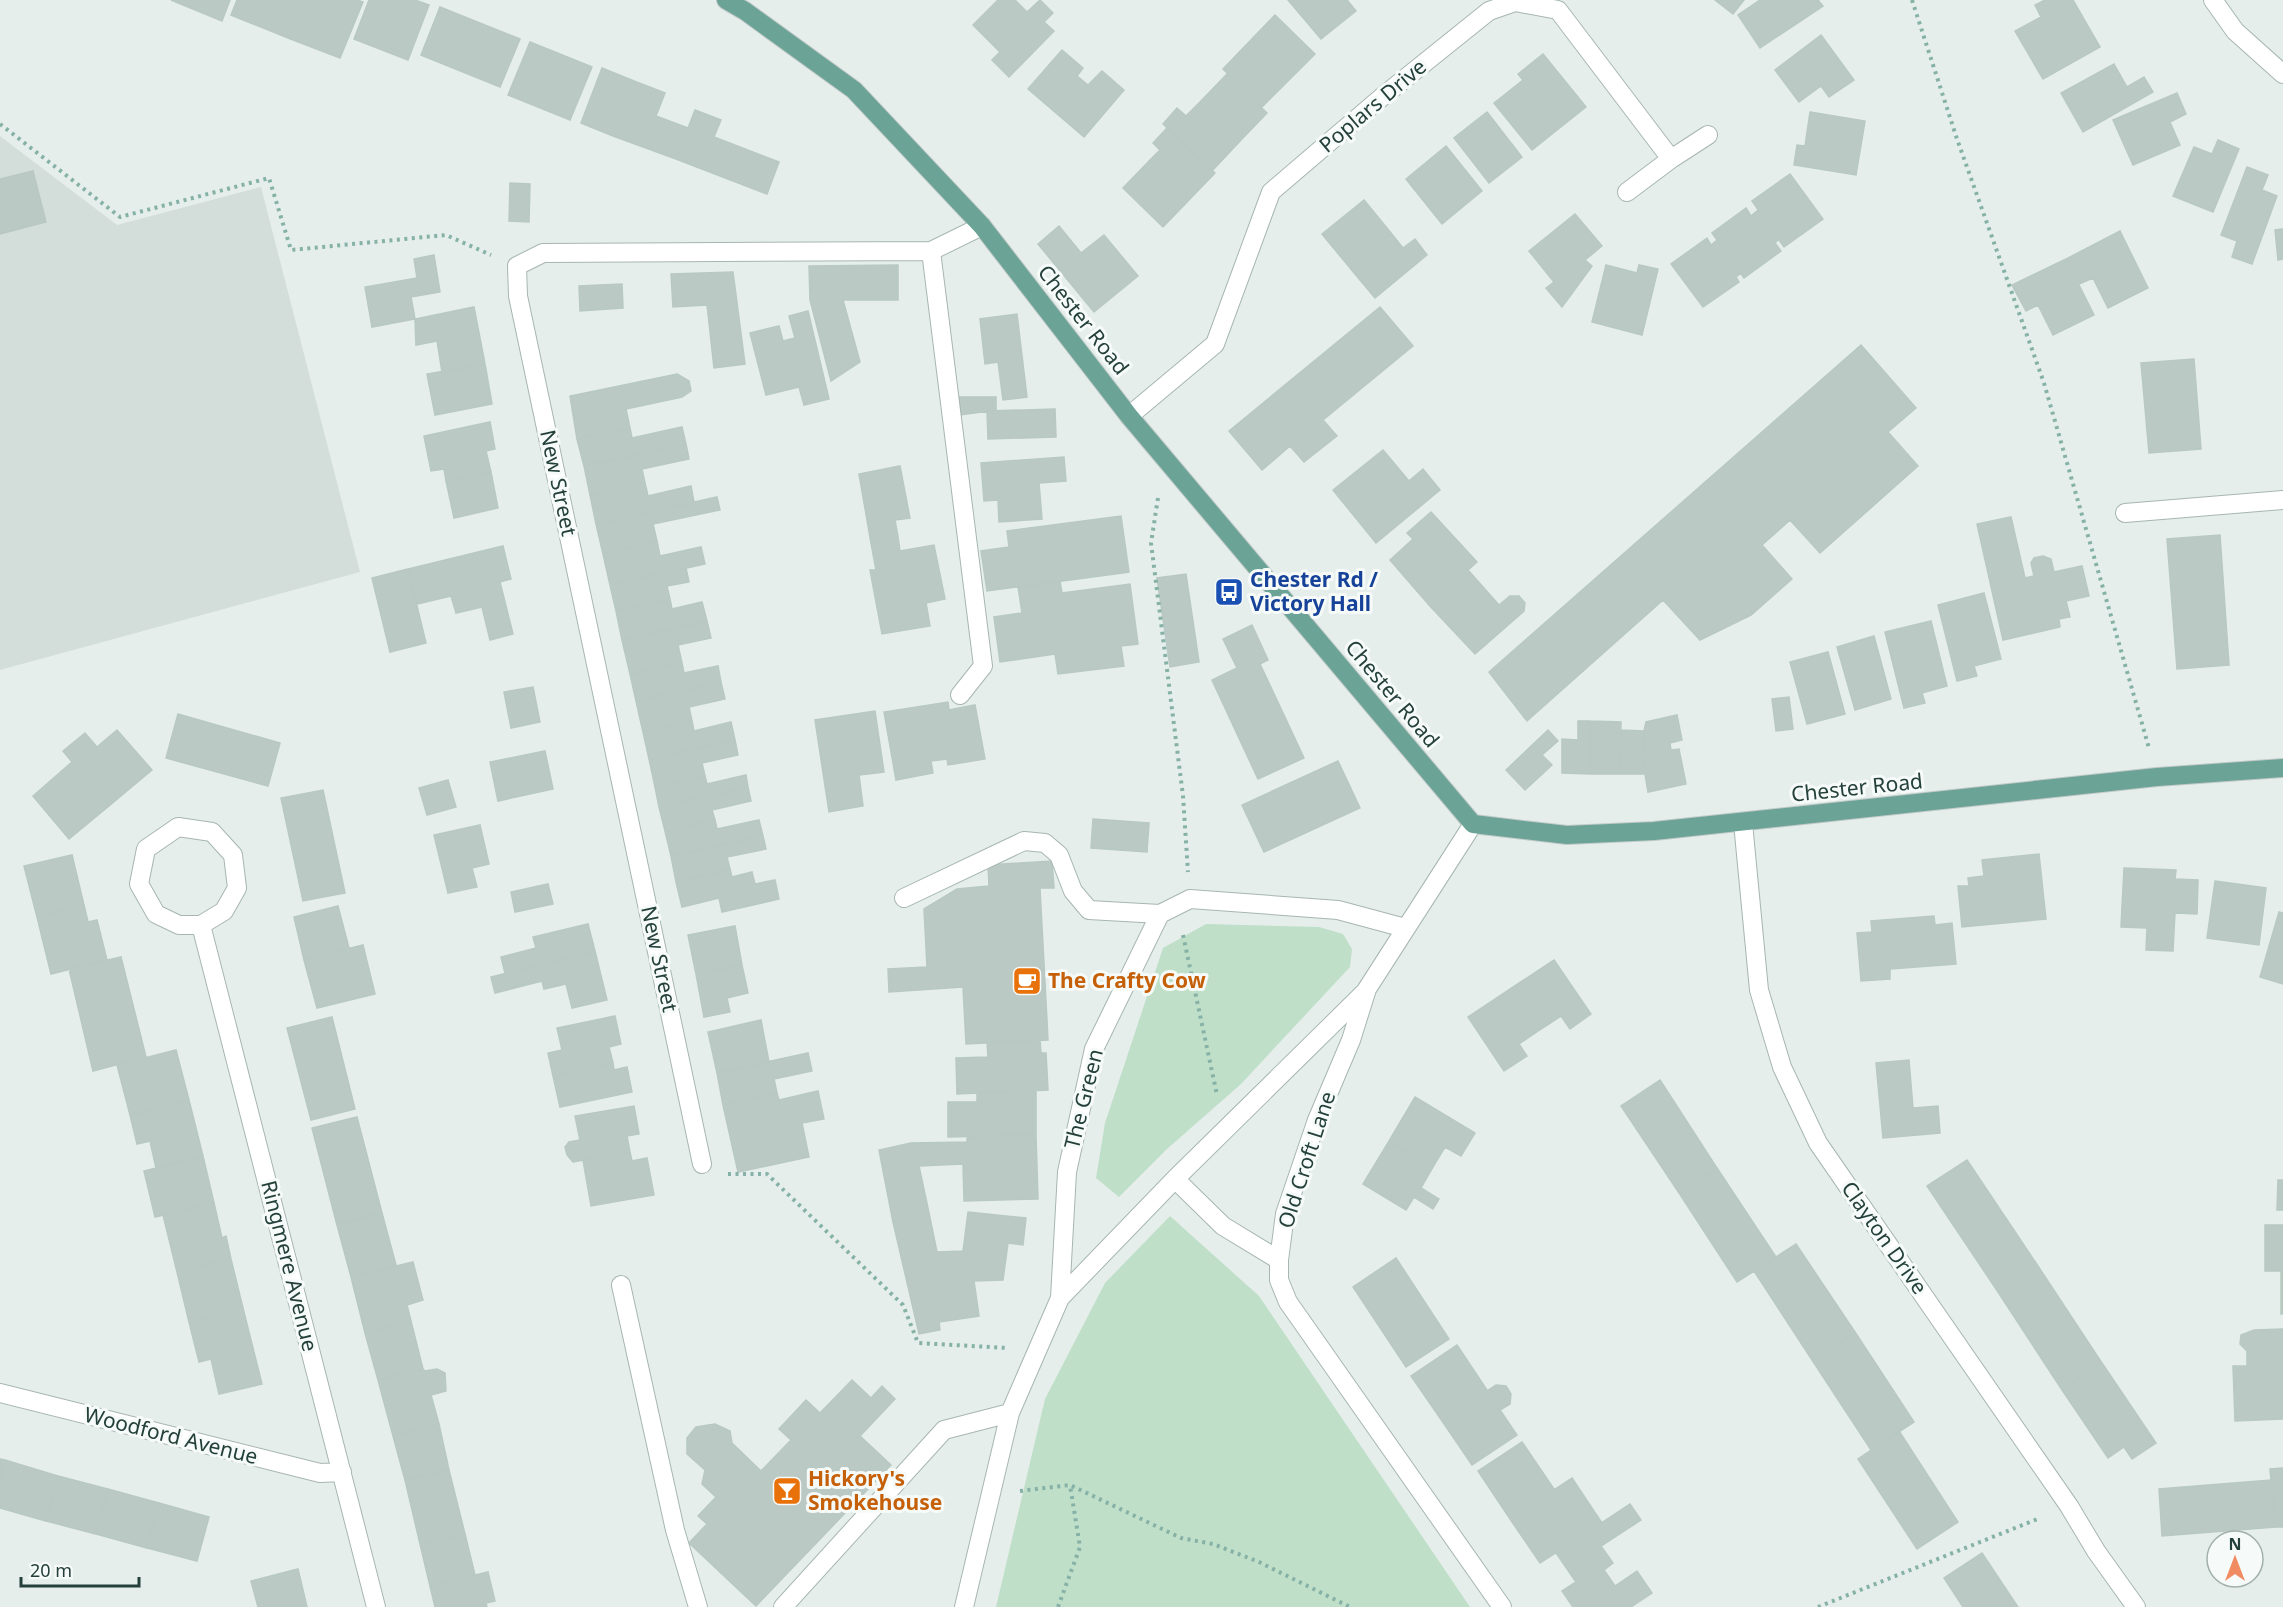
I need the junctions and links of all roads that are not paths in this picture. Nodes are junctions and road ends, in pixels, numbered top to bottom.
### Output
1 (726, 0) edge
2 (2213, 0) edge
3 (2283, 74) edge
4 (1708, 135) dead end
5 (1671, 159) junction
6 (1627, 192) dead end
7 (982, 226) junction
8 (931, 251) junction
9 (1129, 416) junction
10 (2283, 506) edge
11 (2125, 513) dead end
12 (960, 695) dead end
13 (2283, 768) edge
14 (1743, 823) junction
15 (1473, 824) junction
16 (904, 898) dead end
17 (1160, 914) junction
18 (201, 925) junction
19 (1405, 928) junction
20 (1367, 989) junction
21 (702, 1164) road end
22 (1175, 1179) junction
23 (1279, 1260) junction
24 (621, 1285) dead end
25 (1060, 1298) junction
26 (0, 1393) edge
27 (1010, 1413) junction
28 (342, 1472) junction
29 (376, 1607) edge
30 (698, 1607) edge
31 (783, 1607) edge
32 (964, 1607) edge
33 (1502, 1607) edge
34 (2136, 1607) edge

1 - 7 main road, Chester Road
2 - 3 street
4 - 5 street
5 - 6 street
5 - 9 street, Poplars Drive
7 - 8 street
7 - 9 main road, Chester Road
8 - 12 street
8 - 21 street, New Street
9 - 15 main road, Chester Road
10 - 11 street
13 - 14 main road, Chester Road
14 - 15 main road, Chester Road
14 - 34 street, Clayton Drive
15 - 19 street, Old Croft Lane
16 - 17 street
17 - 19 street
17 - 25 street, The Green
18 - 18 street
18 - 28 street, Ringmere Avenue
19 - 20 street, Old Croft Lane
20 - 22 street, The Green
20 - 23 street, Old Croft Lane
22 - 23 street
22 - 25 street, The Green
23 - 33 street, Old Croft Lane
24 - 30 street
25 - 27 street, The Green
26 - 28 street, Woodford Avenue
27 - 31 street
27 - 32 street, The Green
28 - 29 street, Ringmere Avenue

